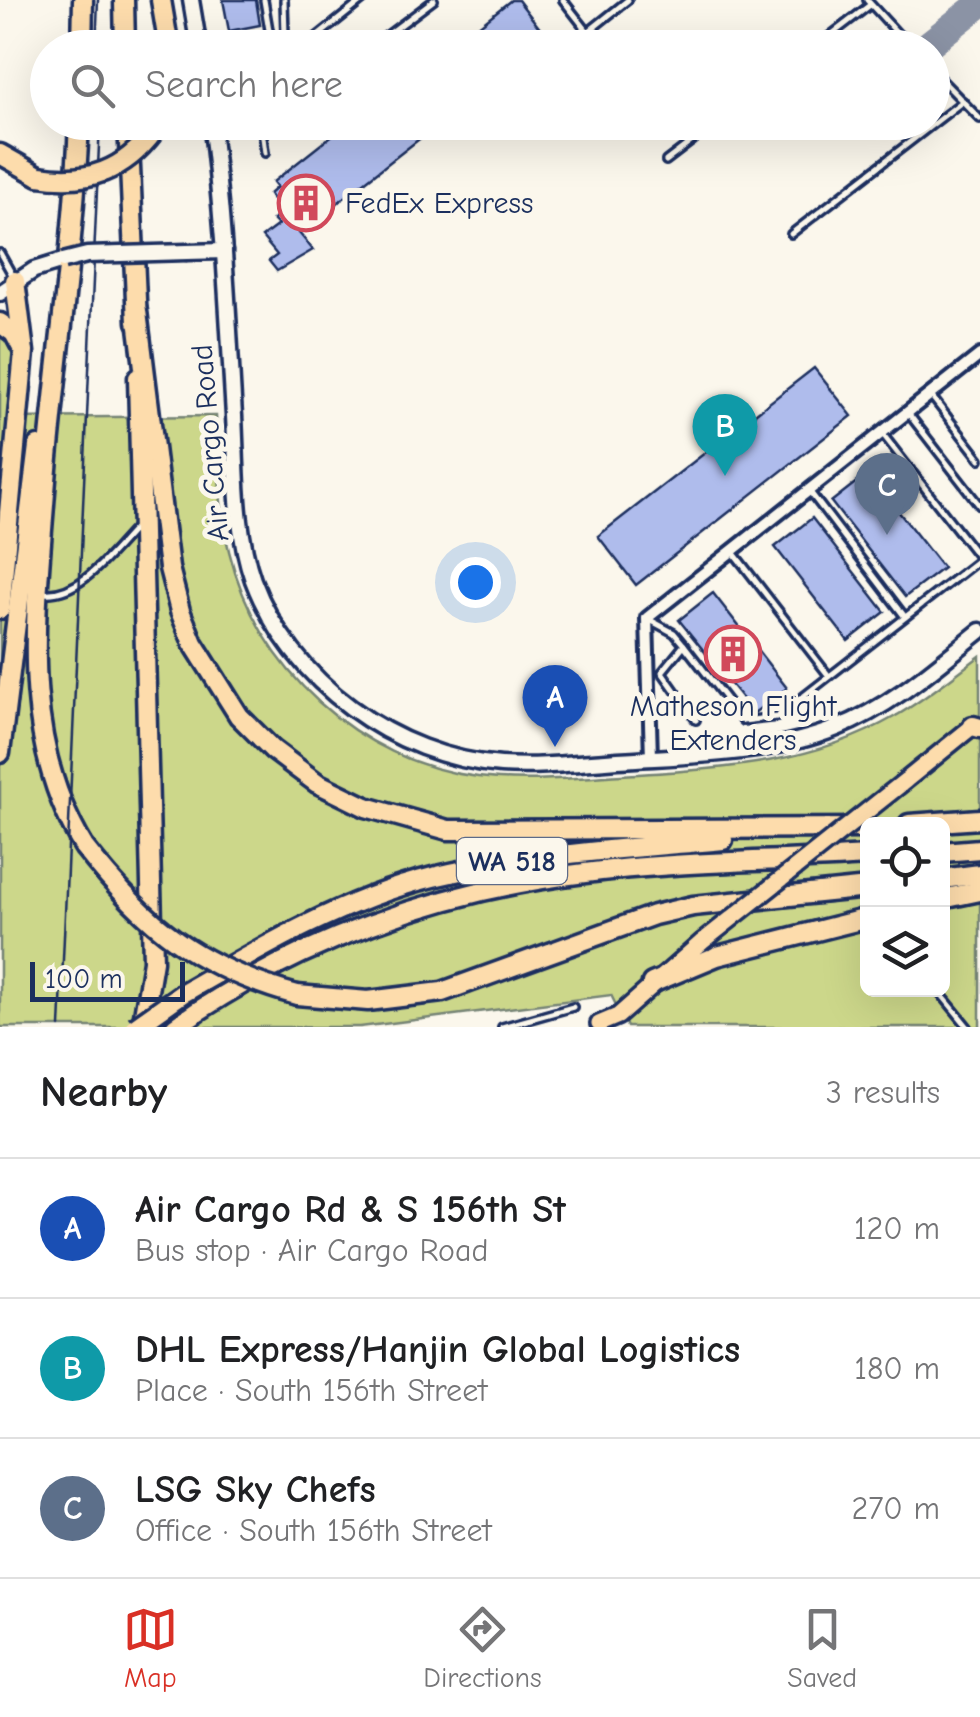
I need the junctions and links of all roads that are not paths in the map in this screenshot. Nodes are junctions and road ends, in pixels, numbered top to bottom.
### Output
1 (83, 0) edge
2 (124, 0) edge
3 (161, 0) edge
4 (191, 0) edge
5 (264, 0) edge
6 (284, 0) edge
7 (363, 0) edge
8 (434, 0) edge
9 (563, 0) edge
10 (628, 0) edge
11 (868, 2) edge
12 (82, 30) edge
13 (125, 30) edge
14 (166, 30) edge
15 (196, 30) edge
16 (269, 30) edge
17 (285, 30) edge
18 (326, 30) edge
19 (394, 30) edge
20 (586, 30) edge
21 (590, 30) edge
22 (835, 30) edge
23 (894, 30) edge
24 (950, 87) edge
25 (964, 101) junction
26 (950, 112) edge
27 (980, 119) edge
28 (77, 140) edge
29 (129, 140) edge
30 (147, 140) edge
31 (214, 140) edge
32 (263, 140) edge
33 (693, 140) edge
34 (913, 140) edge
35 (265, 153) dead end
36 (0, 154) edge
37 (666, 161) dead end
38 (791, 234) dead end
39 (224, 251) junction
40 (0, 254) edge
41 (15, 281) junction
42 (0, 293) edge
43 (137, 310) junction
44 (0, 323) edge
45 (57, 348) junction
46 (24, 352) junction
47 (980, 355) edge
48 (930, 395) junction
49 (908, 412) junction
50 (881, 432) junction
51 (980, 459) edge
52 (808, 490) junction
53 (980, 506) edge
54 (139, 524) junction
55 (731, 551) junction
56 (980, 559) edge
57 (37, 592) junction
58 (0, 609) edge
59 (905, 617) junction
60 (647, 618) junction
61 (980, 631) edge
62 (684, 645) junction
63 (829, 676) junction
64 (696, 720) dead end
65 (978, 725) edge
66 (0, 753) edge
67 (652, 758) junction
68 (980, 819) edge
69 (950, 821) edge
70 (860, 828) edge
71 (860, 829) edge
72 (980, 849) edge
73 (950, 851) edge
74 (860, 856) edge
75 (980, 874) edge
76 (950, 878) edge
77 (860, 889) edge
78 (980, 890) edge
79 (950, 897) edge
80 (860, 920) edge
81 (652, 983) junction
82 (943, 997) edge
83 (573, 1007) dead end
84 (517, 1025) edge
85 (598, 1026) edge
86 (138, 1027) edge
87 (175, 1027) edge
88 (502, 1027) edge
89 (968, 1027) edge

1 - 12 highway
2 - 13 highway
3 - 14 highway
4 - 15 street
5 - 16 lane
6 - 17 lane
7 - 18 lane
8 - 19 lane
9 - 20 lane
10 - 21 lane
11 - 22 lane
11 - 23 lane
24 - 25 lane
25 - 26 lane
25 - 27 lane
28 - 45 highway
29 - 43 highway
30 - 36 highway, bridge
31 - 39 street, Air Cargo Road
32 - 35 lane
33 - 37 lane
34 - 38 lane
39 - 41 street, bridge
39 - 67 street, Air Cargo Road
40 - 41 lane
41 - 42 street
41 - 46 highway
43 - 54 highway
43 - 70 highway
44 - 46 highway
45 - 57 highway
45 - 66 highway
46 - 58 highway
47 - 48 street
48 - 49 street
48 - 51 lane
49 - 50 street
49 - 53 lane
50 - 52 street
50 - 56 lane
52 - 55 street
52 - 59 lane
54 - 57 lane
54 - 86 highway
55 - 60 street
55 - 63 lane
56 - 59 lane
57 - 77 highway, bridge
59 - 63 lane
60 - 62 lane
60 - 67 street
61 - 67 street, Air Cargo Road
62 - 63 lane
62 - 64 lane
65 - 81 main road, bridge
68 - 69 highway
71 - 86 highway, WA 518, bridge
72 - 73 highway
74 - 87 highway, WA 518
75 - 76 highway
78 - 79 highway
80 - 81 highway
81 - 85 main road
82 - 89 lane
83 - 84 lane
84 - 88 lane

